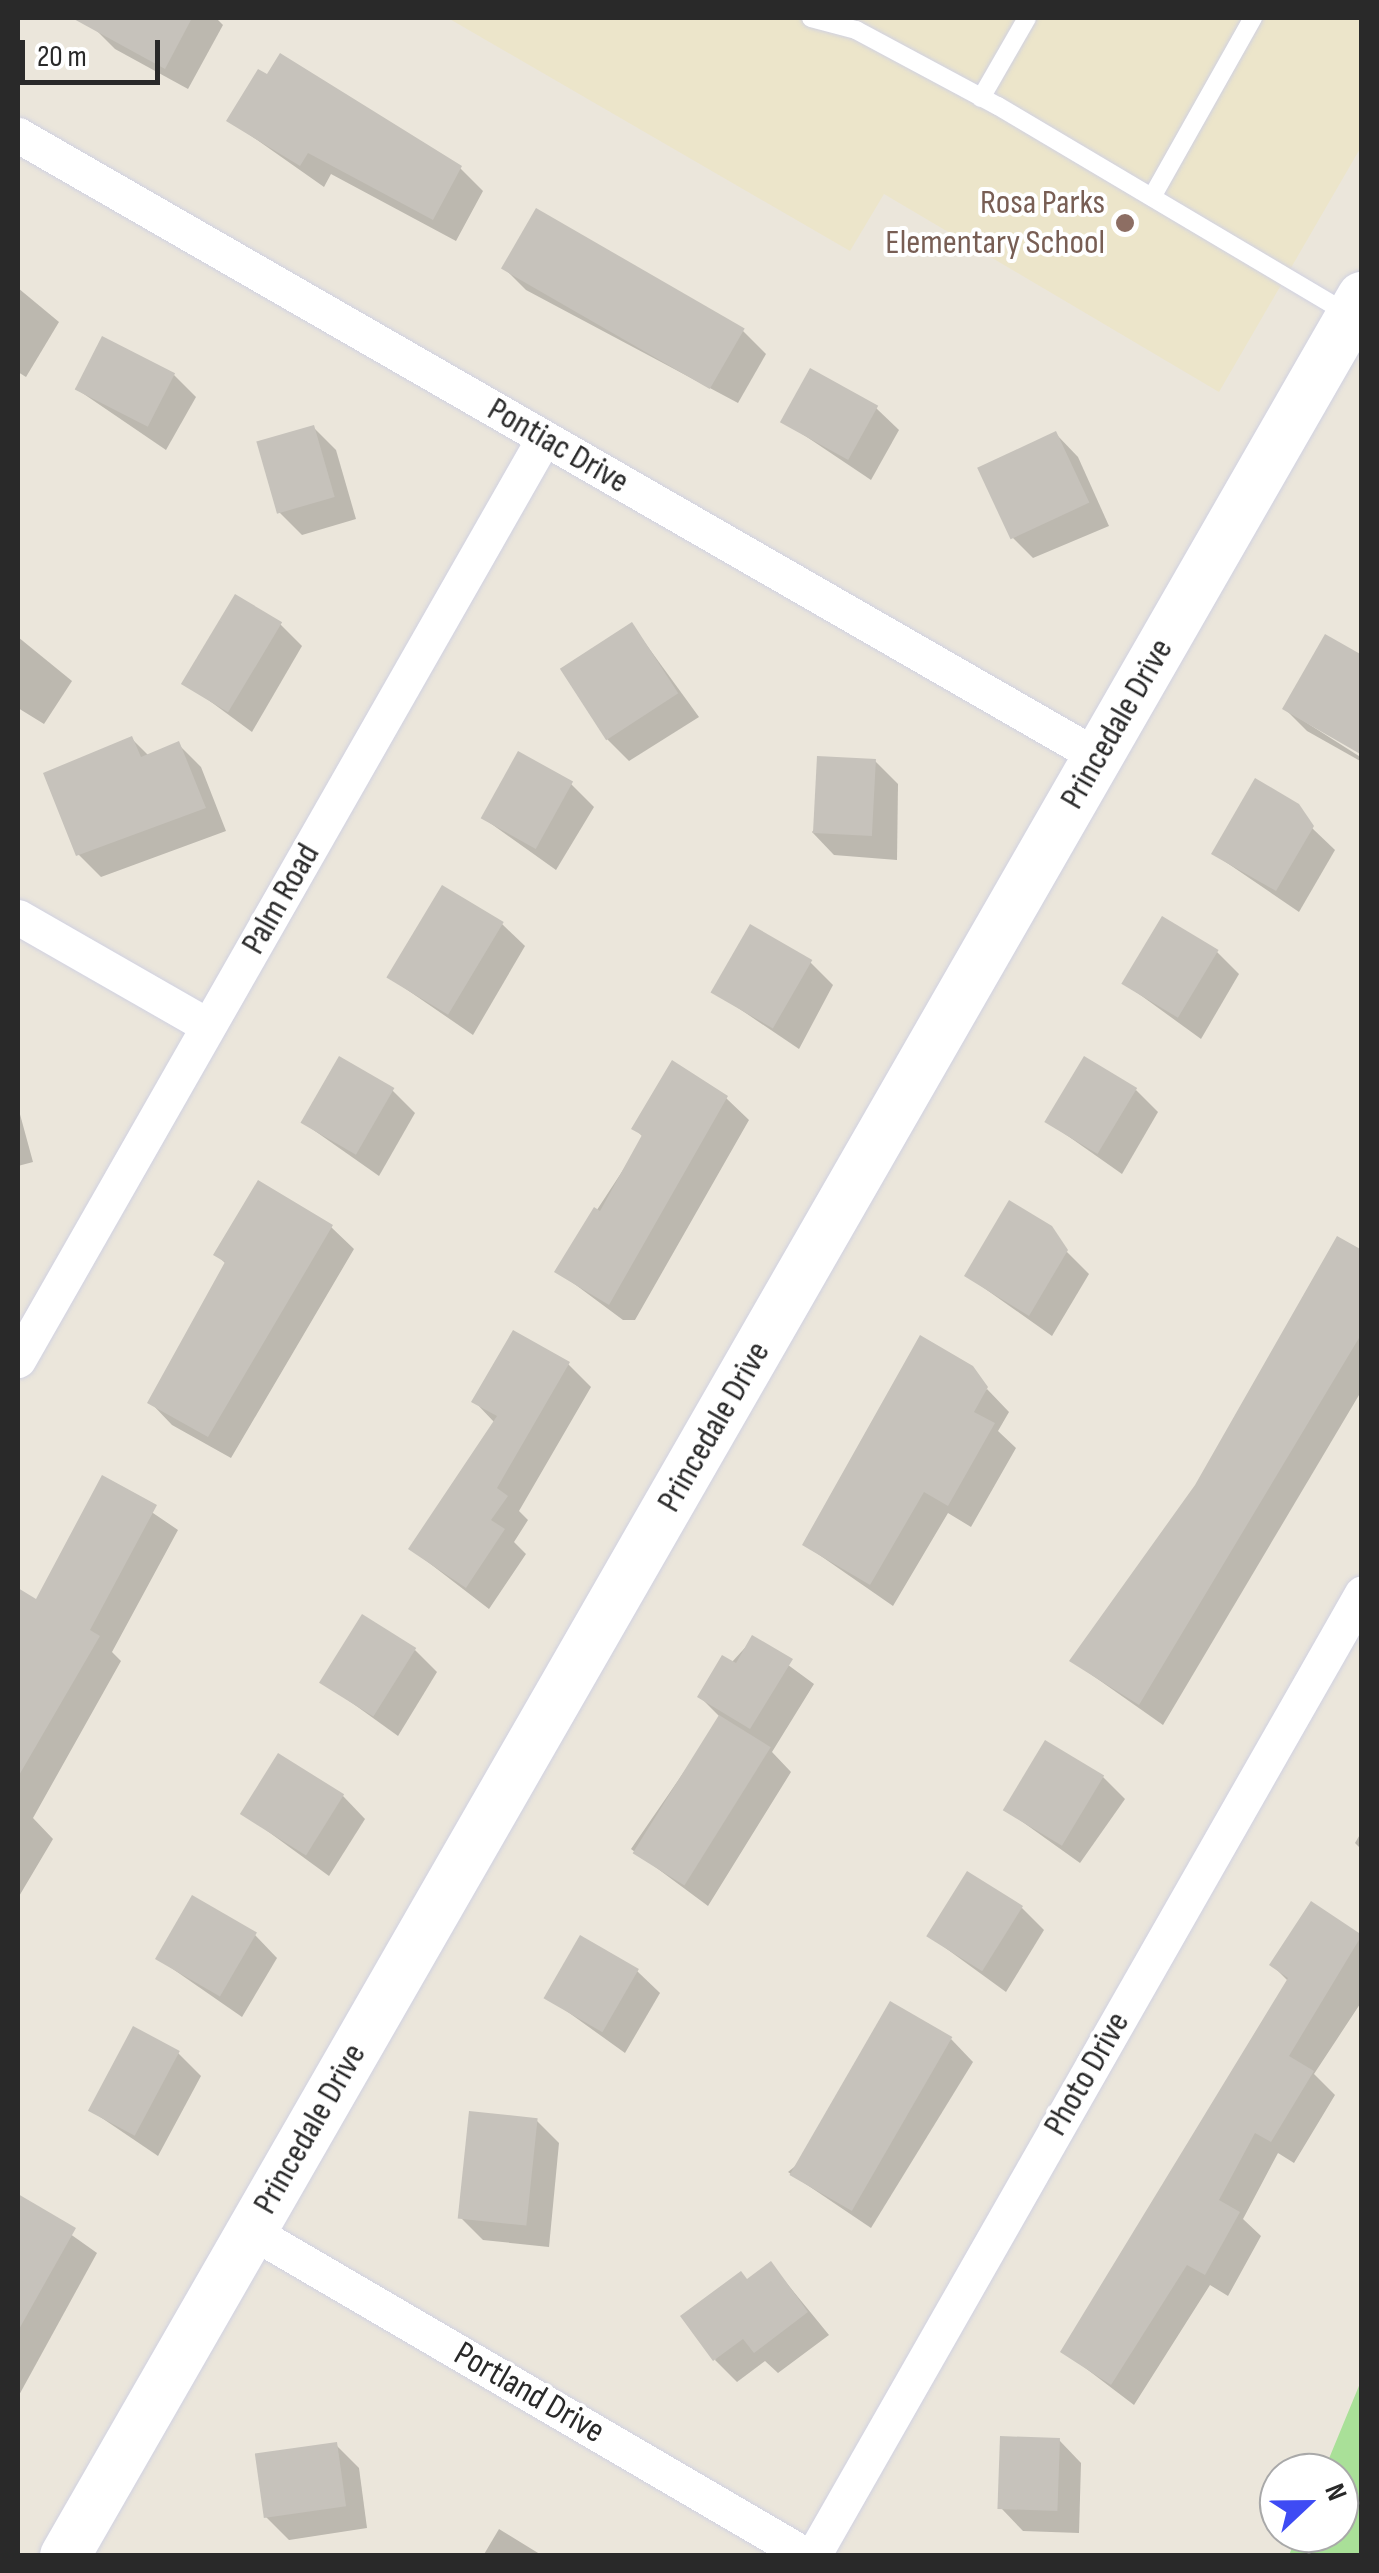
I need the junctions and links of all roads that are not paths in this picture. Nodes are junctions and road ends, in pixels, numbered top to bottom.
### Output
1 (811, 18) edge
2 (1027, 18) edge
3 (1253, 18) edge
4 (980, 98) junction
5 (18, 135) edge
6 (1152, 197) junction
7 (1356, 306) edge
8 (544, 438) junction
9 (1099, 757) junction
10 (18, 917) edge
11 (208, 1026) junction
12 (18, 1360) edge
13 (1362, 1594) edge
14 (251, 2231) junction
15 (64, 2556) edge
16 (810, 2556) edge

1 - 4 lane
2 - 4 lane
3 - 6 lane
4 - 6 lane
5 - 8 street, Pontiac Drive
6 - 7 lane
7 - 9 street, Princedale Drive
8 - 9 street, Pontiac Drive
8 - 11 street, Palm Road
9 - 14 street, Princedale Drive
10 - 11 street
11 - 12 street, Palm Road
13 - 16 street, Photo Drive
14 - 15 street, Princedale Drive
14 - 16 street, Portland Drive

